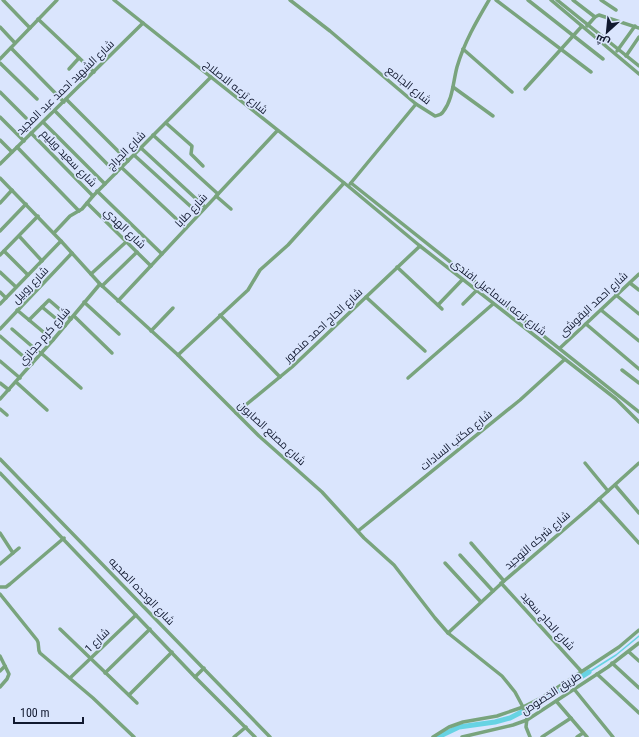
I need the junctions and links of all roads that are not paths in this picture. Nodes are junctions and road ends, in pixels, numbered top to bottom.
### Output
1 (3, 0) edge
2 (57, 0) edge
3 (114, 0) edge
4 (290, 0) edge
5 (489, 0) edge
6 (496, 0) edge
7 (528, 0) edge
8 (550, 0) edge
9 (557, 0) edge
10 (573, 0) edge
11 (601, 0) edge
12 (616, 10) dead end
13 (595, 17) junction
14 (38, 19) junction
15 (144, 23) junction
16 (588, 25) junction
17 (0, 27) edge
18 (583, 27) junction
19 (637, 27) edge
20 (30, 28) junction
21 (573, 36) junction
22 (639, 37) edge
23 (15, 43) junction
24 (10, 48) junction
25 (463, 49) junction
26 (561, 49) junction
27 (616, 52) junction
28 (626, 56) junction
29 (0, 58) edge
30 (79, 58) junction
31 (603, 59) dead end
32 (0, 63) edge
33 (639, 65) edge
34 (69, 68) dead end
35 (94, 72) junction
36 (591, 72) dead end
37 (639, 74) edge
38 (211, 77) junction
39 (453, 88) junction
40 (525, 89) dead end
41 (0, 92) edge
42 (512, 92) dead end
43 (37, 99) dead end
44 (65, 100) junction
45 (416, 104) junction
46 (55, 111) junction
47 (493, 116) dead end
48 (0, 117) edge
49 (26, 118) dead end
50 (42, 122) junction
51 (166, 123) junction
52 (277, 131) junction
53 (31, 133) junction
54 (153, 135) junction
55 (0, 140) edge
56 (24, 141) junction
57 (186, 141) junction
58 (182, 145) dead end
59 (17, 147) junction
60 (141, 148) junction
61 (12, 152) junction
62 (134, 155) junction
63 (128, 161) junction
64 (0, 164) edge
65 (203, 166) dead end
66 (121, 168) junction
67 (116, 173) junction
68 (0, 178) edge
69 (344, 183) junction
70 (105, 184) junction
71 (350, 184) junction
72 (12, 190) junction
73 (97, 191) junction
74 (217, 195) junction
75 (93, 196) junction
76 (0, 203) edge
77 (86, 203) junction
78 (26, 204) junction
79 (205, 207) junction
80 (230, 209) dead end
81 (79, 211) junction
82 (199, 214) junction
83 (38, 216) junction
84 (186, 228) junction
85 (0, 231) edge
86 (54, 233) junction
87 (19, 236) junction
88 (61, 241) junction
89 (126, 242) junction
90 (420, 246) junction
91 (4, 251) junction
92 (137, 252) junction
93 (72, 253) junction
94 (162, 254) junction
95 (0, 255) edge
96 (42, 260) junction
97 (151, 266) junction
98 (397, 267) junction
99 (0, 272) edge
100 (91, 274) junction
101 (639, 274) edge
102 (28, 275) junction
103 (462, 280) junction
104 (630, 283) junction
105 (101, 285) junction
106 (16, 287) junction
107 (639, 290) edge
108 (476, 291) junction
109 (0, 292) edge
110 (616, 295) junction
111 (366, 297) junction
112 (6, 298) junction
113 (118, 300) junction
114 (84, 302) junction
115 (0, 304) edge
116 (463, 304) dead end
117 (493, 304) junction
118 (438, 305) junction
119 (42, 307) junction
120 (173, 308) dead end
121 (442, 309) dead end
122 (17, 310) junction
123 (601, 310) junction
124 (639, 314) edge
125 (220, 315) junction
126 (72, 317) junction
127 (29, 320) junction
128 (586, 324) junction
129 (65, 326) junction
130 (0, 328) edge
131 (12, 329) dead end
132 (152, 331) junction
133 (539, 332) junction
134 (119, 334) dead end
135 (0, 336) edge
136 (536, 337) junction
137 (53, 340) junction
138 (639, 341) edge
139 (560, 348) junction
140 (425, 351) dead end
141 (41, 353) junction
142 (112, 353) dead end
143 (178, 355) junction
144 (564, 360) junction
145 (0, 361) edge
146 (32, 364) junction
147 (639, 369) edge
148 (622, 370) dead end
149 (280, 377) junction
150 (20, 378) junction
151 (408, 378) dead end
152 (16, 382) junction
153 (0, 383) edge
154 (639, 383) edge
155 (81, 388) dead end
156 (8, 390) junction
157 (0, 399) edge
158 (0, 409) edge
159 (47, 410) dead end
160 (638, 410) edge
161 (236, 414) junction
162 (7, 415) dead end
163 (639, 422) edge
164 (0, 459) edge
165 (585, 463) dead end
166 (639, 463) edge
167 (0, 473) edge
168 (4, 477) junction
169 (0, 480) edge
170 (615, 485) junction
171 (608, 491) junction
172 (599, 499) junction
173 (639, 513) edge
174 (358, 531) junction
175 (0, 533) edge
176 (64, 538) junction
177 (471, 543) dead end
178 (639, 543) edge
179 (19, 548) dead end
180 (13, 553) junction
181 (460, 556) dead end
182 (445, 563) dead end
183 (0, 564) edge
184 (503, 582) junction
185 (0, 587) edge
186 (493, 591) junction
187 (130, 593) junction
188 (0, 594) edge
189 (122, 600) junction
190 (481, 602) junction
191 (136, 615) junction
192 (60, 629) dead end
193 (150, 629) junction
194 (639, 630) edge
195 (448, 633) junction
196 (639, 643) edge
197 (172, 652) junction
198 (629, 652) junction
199 (0, 656) edge
200 (90, 659) junction
201 (639, 661) edge
202 (612, 664) junction
203 (5, 666) junction
204 (204, 668) junction
205 (0, 671) edge
206 (581, 671) junction
207 (105, 673) junction
208 (597, 674) junction
209 (195, 677) junction
210 (70, 678) junction
211 (0, 687) edge
212 (639, 688) edge
213 (574, 689) junction
214 (129, 695) junction
215 (557, 702) junction
216 (137, 703) dead end
217 (524, 708) junction
218 (639, 713) edge
219 (571, 718) junction
220 (527, 719) junction
221 (246, 727) junction
222 (583, 733) junction
223 (134, 737) edge
224 (234, 737) edge
225 (255, 737) edge
226 (270, 737) edge
227 (434, 737) edge
228 (462, 737) edge
229 (530, 737) edge
230 (542, 737) edge
231 (577, 737) edge
232 (586, 737) edge
233 (613, 737) edge

1 - 20 street
2 - 14 street
3 - 15 street, شارع ترعه الاصلاح
4 - 45 street, شارع الجامع
5 - 25 street, شارع الجامع
6 - 26 street
7 - 21 street
8 - 18 street
9 - 16 street
10 - 13 street
11 - 12 street
13 - 16 street
13 - 19 street
14 - 20 street
14 - 30 street
15 - 35 street, شارع الشهيد احمد عبد المجيد
15 - 38 street, شارع ترعه الاصلاح
16 - 18 street
16 - 27 street
17 - 23 street
18 - 21 street
18 - 27 street
19 - 27 street
20 - 23 street
21 - 26 street
21 - 31 street
22 - 28 street
23 - 24 street
24 - 29 street
24 - 44 street
25 - 39 street, شارع الجامع
25 - 42 street
26 - 36 street
26 - 40 street
27 - 28 street
27 - 37 street
28 - 33 street
30 - 34 street
30 - 35 street
32 - 43 street
35 - 44 street, شارع الشهيد احمد عبد المجيد
38 - 51 street, شارع الجراج
38 - 52 street, شارع ترعه الاصلاح
39 - 45 street, شارع الجامع
39 - 47 street
41 - 49 street
44 - 46 street, شارع الشهيد احمد عبد المجيد
44 - 63 street
45 - 71 street
46 - 50 street, شارع الشهيد احمد عبد المجيد
46 - 67 street
48 - 56 street
50 - 53 street, شارع الشهيد احمد عبد المجيد
50 - 70 street
51 - 54 street, شارع الجراج
51 - 57 street
52 - 69 street, شارع ترعه الاصلاح
52 - 74 street, شارع طابا
53 - 56 street, شارع الشهيد احمد عبد المجيد
53 - 75 street, شارع سعيد ويليم
54 - 60 street, شارع الجراج
54 - 74 street
55 - 61 street
56 - 59 street, شارع الشهيد احمد عبد المجيد
57 - 58 street
57 - 65 street
59 - 61 street, شارع الشهيد احمد عبد المجيد
59 - 81 street
60 - 62 street, شارع الجراج
60 - 79 street
61 - 64 street, شارع الشهيد احمد عبد المجيد
62 - 63 street, شارع الجراج
62 - 82 street
63 - 66 street, شارع الجراج
66 - 67 street, شارع الجراج
66 - 84 street
67 - 70 street, شارع الجراج
68 - 72 street, شارع مصنع الصابون
69 - 71 street, شارع ترعه الاصلاح
69 - 125 street
70 - 73 street, شارع الجراج
71 - 90 street, شارع ترعه اسماعيل افندى
71 - 133 street, شارع ترعه اسماعيل افندى
72 - 76 street
72 - 78 street, شارع مصنع الصابون
73 - 75 street, شارع الجراج
73 - 94 street
74 - 79 street, شارع طابا
74 - 80 street
75 - 77 street, شارع الجراج
77 - 81 street, شارع الجراج
77 - 89 street, شارع الهدي
78 - 83 street, شارع مصنع الصابون
78 - 85 street
79 - 82 street, شارع طابا
81 - 86 street, شارع الجراج
82 - 84 street, شارع طابا
83 - 86 street, شارع مصنع الصابون
83 - 87 street
84 - 94 street, شارع طابا
86 - 88 street, شارع مصنع الصابون
87 - 91 street
87 - 96 street
88 - 93 street, شارع مصنع الصابون
88 - 96 street
89 - 92 street, شارع الهدي
89 - 100 street
90 - 98 street, شارع الحاج احمد منصور
90 - 103 street, شارع ترعه اسماعيل افندى
91 - 95 street
91 - 102 street
92 - 97 street, شارع الهدي
92 - 105 street, شارع كرم حجازي
93 - 100 street, شارع مصنع الصابون
93 - 122 street, شارع روبيل
94 - 97 street, شارع طابا
96 - 102 street
97 - 113 street, شارع طابا
98 - 111 street, شارع الحاج احمد منصور
98 - 118 street
99 - 106 street
100 - 105 street, شارع مصنع الصابون
101 - 104 street, شارع احمد البقوشى
102 - 106 street
103 - 108 street, شارع ترعه اسماعيل افندى
103 - 118 street
104 - 107 street
104 - 110 street, شارع احمد البقوشى
105 - 113 street, شارع مصنع الصابون
105 - 114 street, شارع كرم حجازي
106 - 112 street
108 - 116 street
108 - 117 street, شارع ترعه اسماعيل افندى
109 - 112 street
110 - 123 street, شارع احمد البقوشى
110 - 124 street
111 - 140 street
111 - 149 street, شارع الحاج احمد منصور
112 - 115 street
113 - 132 street, شارع مصنع الصابون
114 - 126 street, شارع كرم حجازي
114 - 134 street
117 - 136 street, شارع ترعه اسماعيل افندى
117 - 151 street
118 - 121 street
119 - 126 street
119 - 127 street
119 - 129 street
120 - 132 street
122 - 127 street
122 - 130 street, شارع روبيل
123 - 128 street, شارع احمد البقوشى
123 - 138 street
125 - 143 street
125 - 149 street
126 - 129 street, شارع كرم حجازي
126 - 142 street
127 - 137 street
128 - 139 street, شارع احمد البقوشى
128 - 147 street
129 - 137 street, شارع كرم حجازي
131 - 141 street
132 - 143 street, شارع مصنع الصابون
133 - 136 street
133 - 139 street, شارع ترعه اسماعيل افندى
135 - 146 street
136 - 144 street, شارع ترعه اسماعيل افندى
137 - 141 street, شارع كرم حجازي
139 - 160 street, شارع ترعه اسماعيل افندى
141 - 146 street, شارع كرم حجازي
141 - 155 street
143 - 161 street, شارع مصنع الصابون
144 - 163 street, شارع ترعه اسماعيل افندى
144 - 174 street, شارع مكتب السادات
145 - 150 street
146 - 150 street, شارع كرم حجازي
148 - 154 street
149 - 161 street, شارع الحاج احمد منصور
150 - 152 street, شارع كرم حجازي
152 - 156 street, شارع كرم حجازي
152 - 159 street
153 - 156 street
156 - 157 street, شارع كرم حجازي
158 - 162 street
161 - 174 street, شارع مصنع الصابون
164 - 187 street, شارع الوحده الصحيه
165 - 171 street
166 - 170 street, شارع شركه التوحيد
167 - 168 street, شارع الوحده الصحيه
168 - 169 street
168 - 176 street, شارع الوحده الصحيه
170 - 171 street, شارع شركه التوحيد
170 - 173 street
171 - 172 street, شارع شركه التوحيد
172 - 178 street
172 - 184 street, شارع شركه التوحيد
174 - 195 street, شارع مصنع الصابون
175 - 180 street
176 - 185 street
176 - 189 street, شارع الوحده الصحيه
177 - 184 street, شارع الحاج سعيد
179 - 180 street
180 - 183 street
181 - 186 street
182 - 190 street
184 - 186 street, شارع شركه التوحيد
184 - 206 street, شارع الحاج سعيد
186 - 190 street, شارع شركه التوحيد
187 - 189 street
187 - 204 street, شارع الوحده الصحيه
188 - 210 street
189 - 191 street, شارع الوحده الصحيه
190 - 195 street, شارع شركه التوحيد
191 - 193 street, شارع الوحده الصحيه
191 - 200 street, شارع 1
192 - 200 street
193 - 197 street, شارع الوحده الصحيه
193 - 207 street
194 - 206 street
195 - 217 street, شارع مصنع الصابون
196 - 198 street, طريق الخصوص
197 - 209 street, شارع الوحده الصحيه
197 - 214 street
198 - 201 street
198 - 202 street, طريق الخصوص
199 - 203 street
200 - 207 street
200 - 210 street, شارع 1
202 - 208 street, طريق الخصوص
202 - 212 street
203 - 205 street
203 - 211 street
204 - 209 street
204 - 226 street, شارع الوحده الصحيه
206 - 217 street
207 - 214 street
208 - 213 street, طريق الخصوص
208 - 218 street
209 - 221 street, شارع الوحده الصحيه
210 - 223 street
213 - 215 street, طريق الخصوص
213 - 233 street
214 - 216 street
215 - 219 street
215 - 220 street, طريق الخصوص
217 - 220 street, شارع مصنع الصابون
217 - 227 street
219 - 222 street
219 - 230 street
220 - 228 street, طريق الخصوص
220 - 229 street, شارع مصنع الصابون
221 - 224 street
221 - 225 street, شارع الوحده الصحيه
222 - 231 street
222 - 232 street

